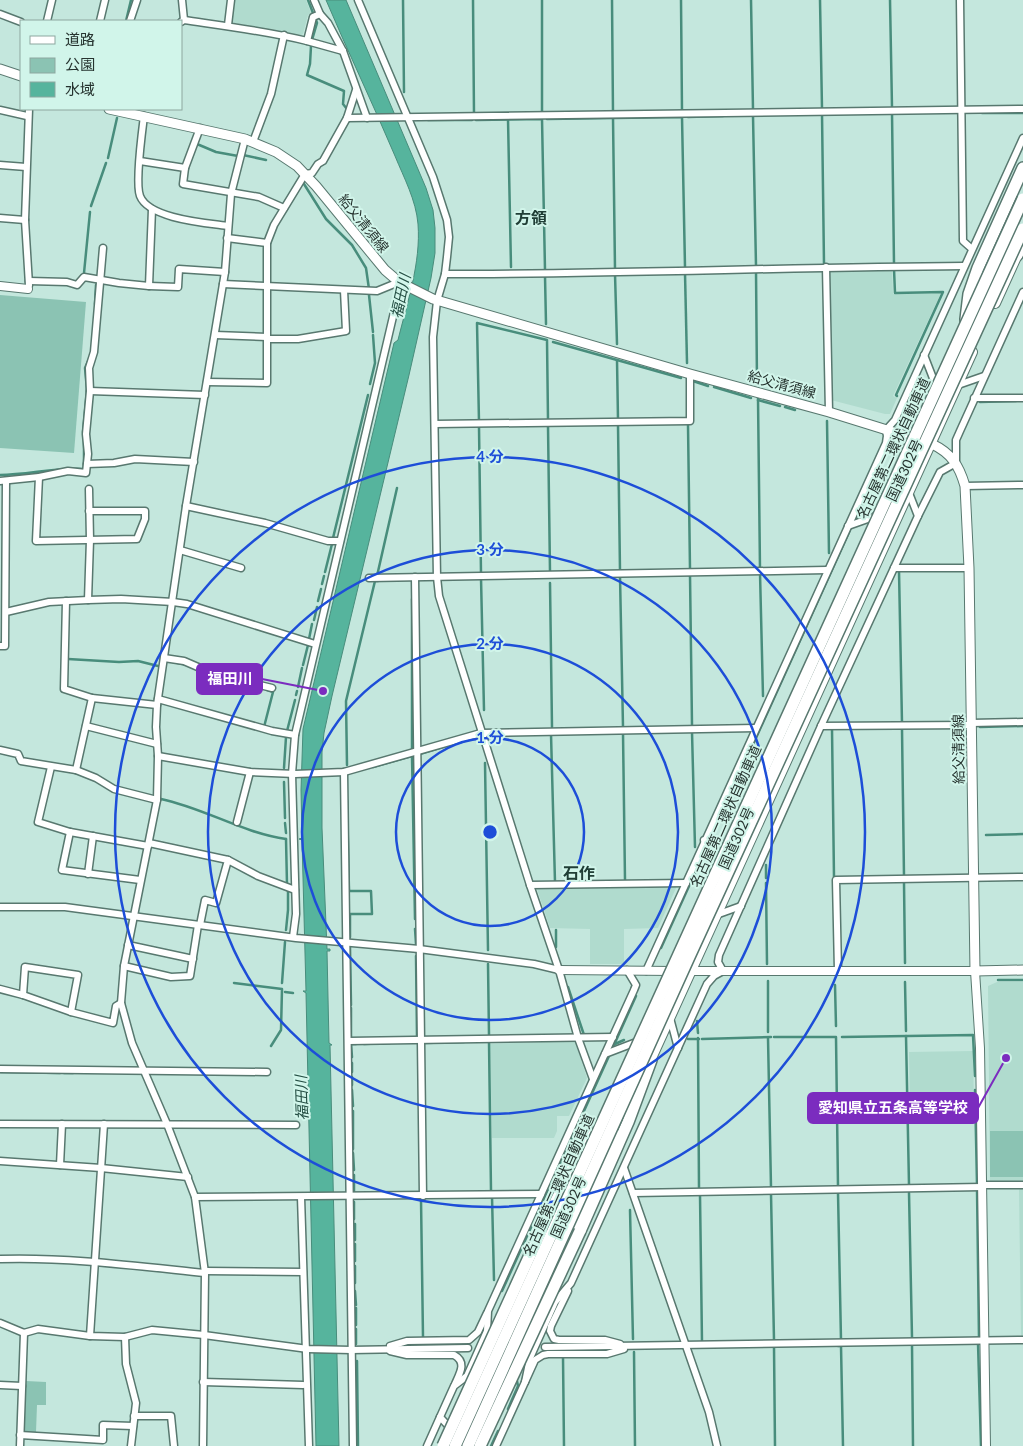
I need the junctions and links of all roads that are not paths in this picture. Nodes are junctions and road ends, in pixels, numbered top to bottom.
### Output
1 (52, 0) edge
2 (105, 0) edge
3 (137, 0) edge
4 (182, 0) edge
5 (231, 0) edge
6 (314, 0) edge
7 (358, 0) edge
8 (960, 0) edge
9 (0, 14) edge
10 (320, 14) junction
11 (47, 20) edge
12 (100, 20) edge
13 (130, 20) edge
14 (183, 21) edge
15 (20, 22) edge
16 (228, 25) junction
17 (284, 35) junction
18 (307, 41) junction
19 (343, 51) junction
20 (0, 69) edge
21 (20, 76) edge
22 (356, 90) junction
23 (1023, 109) edge
24 (0, 110) edge
25 (117, 110) edge
26 (961, 110) junction
27 (28, 112) edge
28 (141, 113) edge
29 (347, 118) junction
30 (368, 118) junction
31 (406, 118) junction
32 (200, 128) junction
33 (1023, 138) edge
34 (249, 140) junction
35 (140, 161) junction
36 (0, 165) edge
37 (26, 167) junction
38 (185, 168) junction
39 (1023, 168) edge
40 (305, 174) junction
41 (231, 194) junction
42 (1023, 198) edge
43 (284, 208) junction
44 (152, 209) junction
45 (0, 218) edge
46 (25, 220) junction
47 (228, 226) junction
48 (1023, 229) edge
49 (227, 238) junction
50 (267, 243) junction
51 (1021, 247) edge
52 (103, 248) dead end
53 (972, 249) junction
54 (964, 266) junction
55 (826, 267) junction
56 (225, 272) junction
57 (445, 274) junction
58 (100, 280) junction
59 (401, 283) junction
60 (223, 284) junction
61 (29, 285) junction
62 (0, 286) edge
63 (149, 286) junction
64 (266, 287) junction
65 (344, 290) junction
66 (1023, 292) edge
67 (435, 300) junction
68 (214, 335) junction
69 (266, 338) junction
70 (924, 355) junction
71 (970, 358) junction
72 (690, 374) junction
73 (984, 376) junction
74 (207, 382) junction
75 (958, 385) junction
76 (90, 391) junction
77 (205, 394) junction
78 (974, 398) junction
79 (1023, 398) edge
80 (829, 412) junction
81 (946, 412) junction
82 (434, 424) junction
83 (886, 430) junction
84 (932, 444) junction
85 (194, 462) junction
86 (956, 463) junction
87 (87, 464) junction
88 (39, 477) junction
89 (3, 481) edge
90 (1023, 484) edge
91 (965, 486) junction
92 (88, 489) dead end
93 (909, 492) junction
94 (186, 506) junction
95 (902, 506) junction
96 (89, 511) junction
97 (918, 516) junction
98 (848, 526) junction
99 (90, 540) junction
100 (340, 541) junction
101 (180, 550) junction
102 (240, 568) dead end
103 (894, 568) junction
104 (969, 568) junction
105 (827, 570) junction
106 (415, 577) junction
107 (437, 577) junction
108 (369, 578) dead end
109 (88, 600) junction
110 (66, 601) junction
111 (173, 602) junction
112 (6, 612) junction
113 (316, 644) junction
114 (0, 646) edge
115 (164, 658) junction
116 (272, 688) dead end
117 (92, 698) junction
118 (157, 702) junction
119 (1023, 722) edge
120 (971, 724) junction
121 (86, 726) junction
122 (821, 726) junction
123 (756, 728) junction
124 (481, 733) junction
125 (294, 735) junction
126 (157, 744) junction
127 (0, 750) edge
128 (416, 751) junction
129 (158, 756) junction
130 (51, 767) junction
131 (76, 770) junction
132 (250, 772) junction
133 (344, 772) junction
134 (294, 774) junction
135 (157, 800) junction
136 (237, 822) dead end
137 (70, 832) junction
138 (94, 836) junction
139 (704, 840) junction
140 (149, 845) junction
141 (228, 860) junction
142 (88, 874) junction
143 (1023, 877) edge
144 (973, 878) junction
145 (140, 880) junction
146 (686, 883) junction
147 (530, 885) junction
148 (295, 890) junction
149 (723, 899) junction
150 (741, 906) junction
151 (0, 907) edge
152 (716, 915) junction
153 (134, 916) junction
154 (199, 925) junction
155 (296, 938) junction
156 (347, 943) junction
157 (128, 945) junction
158 (420, 949) junction
159 (193, 959) junction
160 (124, 966) junction
161 (559, 970) junction
162 (627, 970) junction
163 (975, 970) junction
164 (1023, 970) edge
165 (646, 971) junction
166 (691, 971) junction
167 (723, 971) junction
168 (838, 972) junction
169 (0, 989) edge
170 (23, 995) junction
171 (121, 1003) junction
172 (71, 1012) junction
173 (670, 1018) junction
174 (663, 1032) junction
175 (613, 1037) junction
176 (578, 1038) junction
177 (421, 1040) junction
178 (349, 1041) junction
179 (678, 1048) junction
180 (605, 1054) junction
181 (651, 1060) junction
182 (0, 1069) edge
183 (145, 1070) junction
184 (266, 1072) dead end
185 (593, 1079) junction
186 (635, 1093) junction
187 (0, 1124) edge
188 (62, 1124) junction
189 (104, 1124) junction
190 (167, 1124) junction
191 (296, 1125) dead end
192 (0, 1160) edge
193 (60, 1165) junction
194 (101, 1168) junction
195 (624, 1168) junction
196 (188, 1177) junction
197 (1023, 1185) edge
198 (982, 1186) junction
199 (633, 1193) junction
200 (541, 1194) junction
201 (350, 1196) junction
202 (424, 1196) junction
203 (195, 1197) junction
204 (302, 1197) junction
205 (0, 1259) edge
206 (96, 1262) junction
207 (205, 1272) junction
208 (303, 1272) junction
209 (571, 1283) junction
210 (488, 1311) junction
211 (0, 1323) edge
212 (24, 1333) junction
213 (204, 1335) junction
214 (90, 1336) junction
215 (125, 1337) junction
216 (1023, 1340) edge
217 (984, 1341) junction
218 (686, 1345) junction
219 (632, 1346) junction
220 (545, 1347) dead end
221 (468, 1348) dead end
222 (307, 1349) junction
223 (382, 1349) junction
224 (352, 1350) junction
225 (203, 1382) junction
226 (525, 1382) junction
227 (0, 1385) edge
228 (303, 1385) dead end
229 (22, 1386) junction
230 (454, 1386) junction
231 (134, 1416) junction
232 (440, 1417) junction
233 (509, 1418) junction
234 (486, 1422) junction
235 (132, 1426) junction
236 (20, 1435) junction
237 (20, 1446) edge
238 (131, 1446) edge
239 (174, 1446) edge
240 (203, 1446) edge
241 (309, 1446) edge
242 (353, 1446) edge
243 (426, 1446) edge
244 (442, 1446) edge
245 (455, 1446) edge
246 (468, 1446) edge
247 (475, 1446) edge
248 (480, 1446) edge
249 (496, 1446) edge
250 (717, 1446) edge
251 (986, 1446) edge

1 - 11 street
2 - 12 street
3 - 13 street
4 - 14 street
5 - 16 street
6 - 10 street
7 - 31 street
8 - 26 street
9 - 15 street
10 - 18 street
10 - 19 street
14 - 16 street
16 - 17 street
17 - 18 street
17 - 34 street
18 - 19 street
19 - 22 street
20 - 21 main road
22 - 29 street
22 - 30 street
23 - 26 street
24 - 27 street
25 - 28 main road, 給父清須線
26 - 31 street
26 - 53 street
27 - 37 street
28 - 32 main road, 給父清須線
28 - 35 street
29 - 30 street
29 - 40 street
30 - 31 street
31 - 57 street
32 - 34 main road, 給父清須線
32 - 38 street
33 - 53 street
34 - 40 main road, 給父清須線
34 - 41 street
35 - 38 street
35 - 44 street
36 - 37 street
37 - 46 street
38 - 41 street
39 - 71 highway
40 - 43 street
40 - 59 main road, 給父清須線
41 - 43 street
41 - 47 street
42 - 245 highway, 名古屋第二環状自動車道, bridge
43 - 50 street
44 - 47 street
44 - 63 street
45 - 46 street
46 - 61 street
47 - 49 street
48 - 246 highway, 名古屋第二環状自動車道, bridge
49 - 50 street
49 - 56 street
50 - 64 street
51 - 71 highway, 国道302号
52 - 58 street
53 - 54 street
54 - 55 street
54 - 70 street
55 - 57 street
55 - 80 street
56 - 60 street
56 - 63 street
57 - 67 street
58 - 61 street
58 - 63 street
58 - 76 street
59 - 65 street
59 - 67 main road, 給父清須線
59 - 100 street
60 - 64 street
60 - 68 street
61 - 62 street
64 - 65 street
64 - 69 street
65 - 69 street
66 - 73 street
67 - 72 main road, 給父清須線
67 - 82 street
68 - 69 street
68 - 74 street
69 - 74 street
70 - 81 street
70 - 83 street
71 - 75 highway, 国道302号
72 - 80 main road, 給父清須線
72 - 82 street
73 - 75 street
73 - 78 street
74 - 77 street
75 - 81 highway, 国道302号
76 - 77 street
76 - 87 street
77 - 85 street
78 - 79 street
78 - 86 street
80 - 83 main road, 給父清須線
81 - 84 highway, 国道302号
82 - 107 street
83 - 84 main road, 給父清須線
83 - 98 street
84 - 86 main road, 給父清須線
84 - 93 highway, 国道302号
85 - 87 street
85 - 94 street
86 - 91 main road, 給父清須線
86 - 97 street
87 - 88 street
88 - 89 street
88 - 99 street
89 - 112 street
90 - 91 street
91 - 104 main road, 給父清須線
92 - 96 street
93 - 95 highway, 国道302号
93 - 97 street
94 - 100 street
94 - 101 street
95 - 98 street
95 - 149 highway, 国道302号
96 - 99 street
96 - 99 street
97 - 103 street
98 - 105 street
99 - 109 street
100 - 113 street
101 - 102 street
101 - 111 street
103 - 104 street
103 - 122 street
104 - 120 main road, 給父清須線
105 - 107 street
105 - 123 street
106 - 107 street
106 - 108 street
106 - 128 street
107 - 124 street
109 - 110 street
109 - 111 street
110 - 112 street
110 - 117 street
111 - 113 street
111 - 115 street
112 - 114 street
113 - 125 street
115 - 116 street
115 - 118 street
117 - 118 street
117 - 121 street
118 - 125 street
118 - 126 street
119 - 120 street
120 - 122 street
120 - 144 main road, 給父清須線
121 - 126 street
121 - 131 street
122 - 150 street
123 - 124 street
123 - 139 street
124 - 128 street
124 - 147 street
125 - 134 street
126 - 129 street
127 - 130 street
128 - 133 street
128 - 158 street
129 - 132 street
129 - 135 street
130 - 131 street
130 - 137 street
131 - 135 street
132 - 134 street
132 - 136 street
133 - 134 street
133 - 156 street
134 - 148 street
135 - 140 street
137 - 138 street
137 - 142 street
138 - 140 street
138 - 142 street
139 - 146 street
139 - 149 street
140 - 141 street
140 - 145 street
141 - 148 street
141 - 154 street
142 - 145 street
143 - 144 street
144 - 163 main road, 給父清須線
144 - 168 street
145 - 153 street
146 - 147 street
146 - 165 street
147 - 161 street
148 - 155 street
149 - 152 highway, 国道302号
150 - 152 street
150 - 167 street
151 - 153 street
152 - 166 highway, 国道302号
153 - 154 street
153 - 157 street
154 - 155 street
154 - 159 street
155 - 156 street
156 - 158 street
156 - 178 street
157 - 159 street
157 - 160 street
158 - 161 street
158 - 177 street
159 - 160 street
160 - 171 street
161 - 162 street
161 - 176 street
162 - 165 street
162 - 175 street
163 - 164 main road
163 - 168 street
163 - 198 street
165 - 166 street
166 - 167 street
166 - 173 highway, 国道302号
167 - 168 street
167 - 179 street
169 - 170 street
170 - 172 street
170 - 172 street
171 - 172 street
171 - 183 street
173 - 174 highway, 国道302号
173 - 179 street
174 - 180 street
174 - 181 highway, 国道302号
175 - 176 street
175 - 180 street
176 - 177 street
176 - 185 street
177 - 178 street
177 - 202 street
178 - 201 street
179 - 195 street
180 - 185 street
181 - 186 highway, 国道302号
181 - 248 highway, bridge
182 - 183 street
183 - 184 street
183 - 190 street
185 - 200 street
186 - 234 highway, 国道302号
186 - 244 highway, bridge
187 - 188 street
188 - 189 street
188 - 193 street
189 - 190 street
189 - 194 street
190 - 191 street
190 - 196 street
192 - 193 street
193 - 194 street
194 - 196 street
194 - 206 street
195 - 199 street
195 - 209 street
196 - 203 street
197 - 198 street
198 - 199 street
198 - 217 street
199 - 218 street
200 - 202 street
200 - 210 street
201 - 202 street
201 - 204 street
201 - 224 street
203 - 204 street
203 - 207 street
204 - 208 street
205 - 206 street
206 - 207 street
206 - 214 street
207 - 208 street
207 - 213 street
208 - 222 street
209 - 219 street
209 - 226 street
210 - 223 street
210 - 230 street
211 - 212 street
212 - 214 street
212 - 229 street
213 - 215 street
213 - 222 street
213 - 225 street
214 - 215 street
215 - 231 street
216 - 217 street
217 - 218 street
217 - 251 street
218 - 219 street
218 - 250 street
219 - 220 street
219 - 226 street
221 - 223 street
222 - 224 street
222 - 241 street
223 - 224 street
223 - 230 street
224 - 242 street
225 - 228 street
225 - 240 street
226 - 233 street
227 - 229 street
229 - 236 street
230 - 232 street
231 - 235 street
231 - 239 street
232 - 243 street
232 - 246 street
233 - 234 street
233 - 249 street
234 - 247 highway, 国道302号
235 - 236 street
235 - 238 street
236 - 237 street

